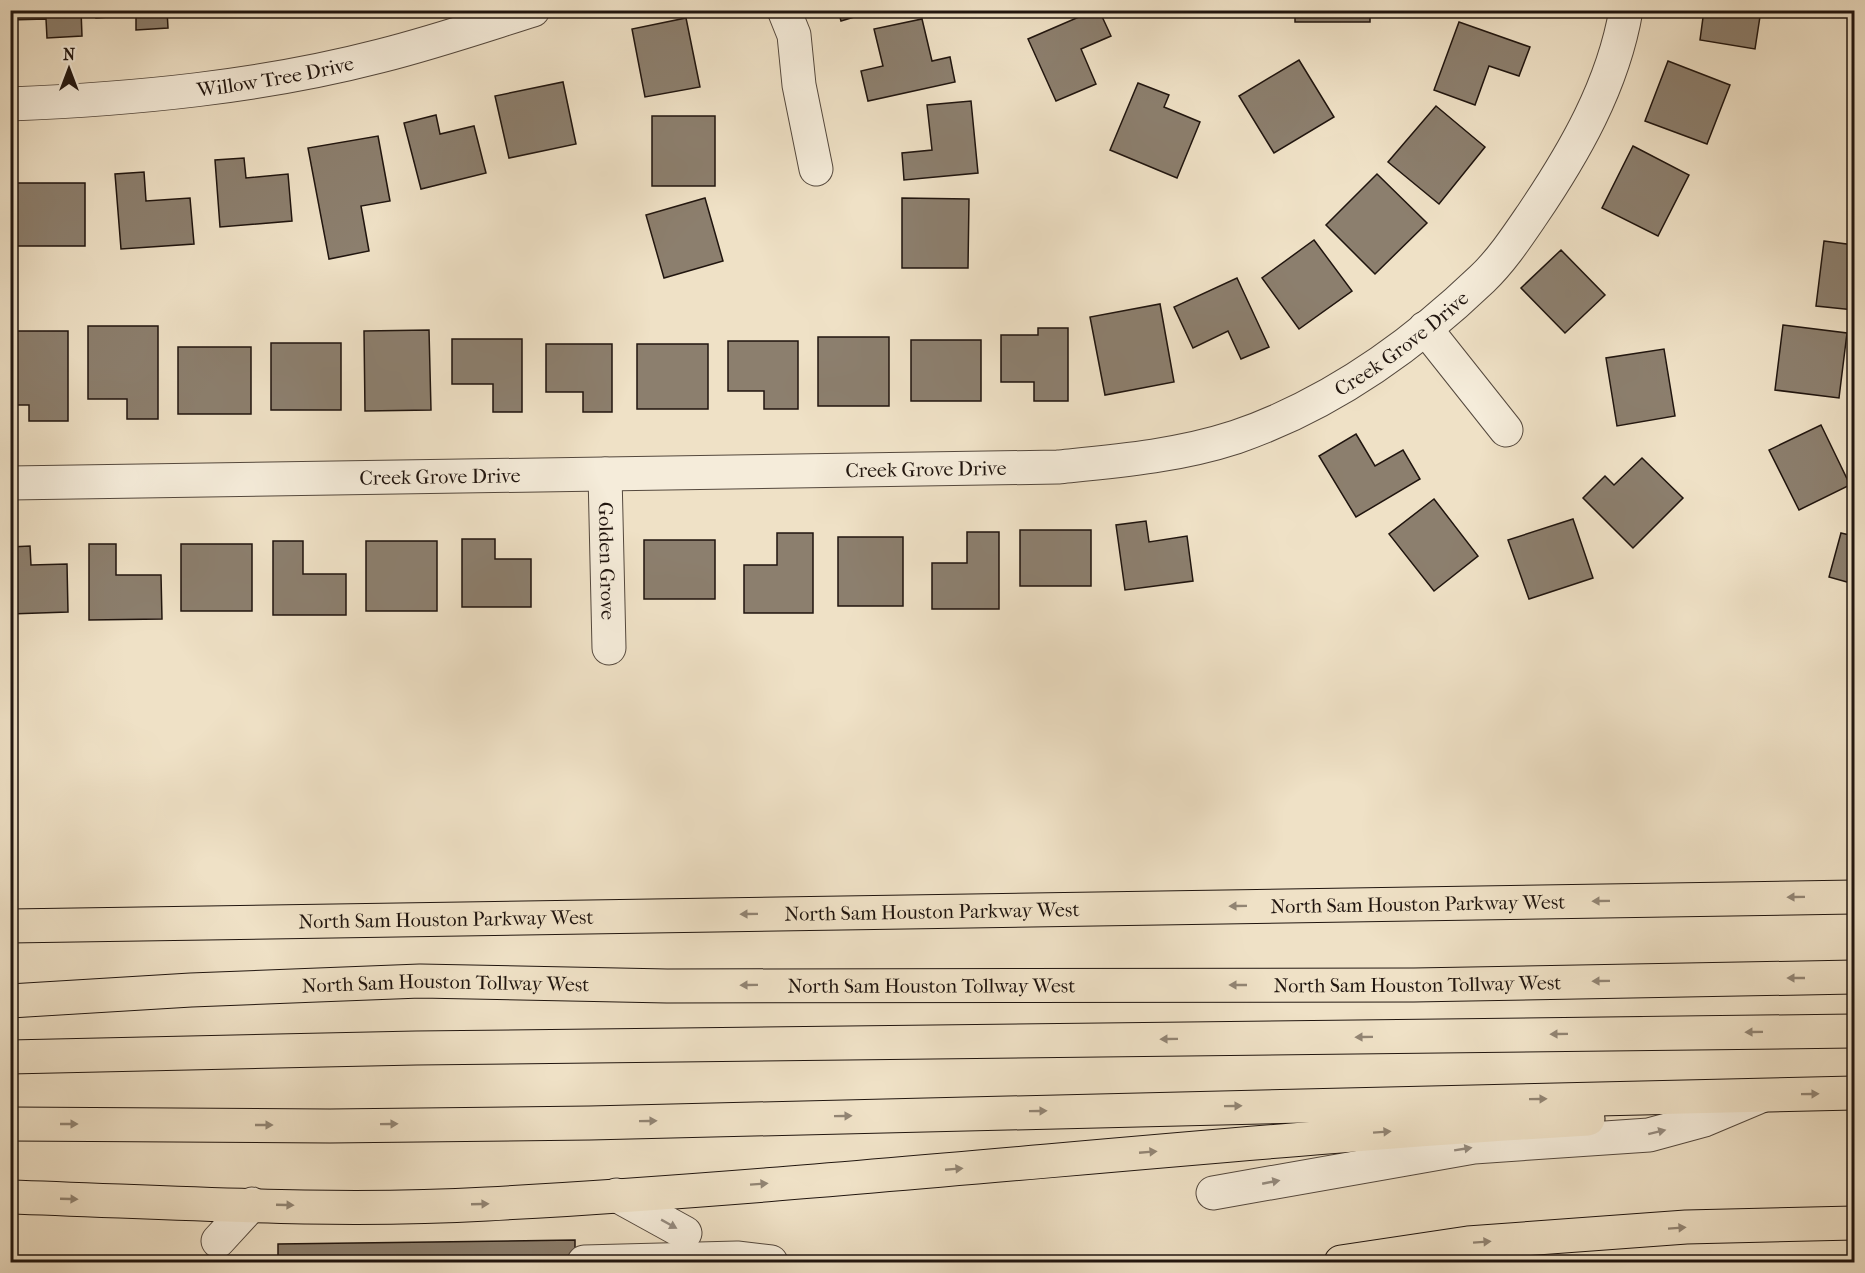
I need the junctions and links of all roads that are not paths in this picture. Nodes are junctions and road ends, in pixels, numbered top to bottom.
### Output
1 (533, 10) edge
2 (784, 10) edge
3 (1626, 10) edge
4 (10, 104) edge
5 (816, 170) dead end
6 (1425, 328) junction
7 (1506, 430) dead end
8 (605, 474) junction
9 (10, 483) edge
10 (609, 648) dead end
11 (1854, 897) edge
12 (10, 926) edge
13 (1854, 977) edge
14 (10, 1001) edge
15 (1854, 1031) edge
16 (10, 1057) edge
17 (1854, 1093) edge
18 (1765, 1094) junction
19 (1700, 1095) junction
20 (10, 1124) edge
21 (1213, 1193) dead end
22 (616, 1195) junction
23 (10, 1197) edge
24 (252, 1204) junction
25 (1854, 1223) edge
26 (685, 1233) dead end
27 (218, 1241) dead end
28 (584, 1262) edge
29 (771, 1263) edge
30 (1341, 1263) edge

1 - 4 street, Willow Tree Drive
2 - 5 street
3 - 6 street, Creek Grove Drive
6 - 7 street
6 - 8 street, Creek Grove Drive
8 - 9 street, Creek Grove Drive
8 - 10 street, Golden Grove
11 -> 12 main road, North Sam Houston Parkway West
13 -> 14 main road, North Sam Houston Tollway West
15 -> 16 main road
18 -> 17 main road
18 - 19 main road
21 -> 18 street
20 -> 19 main road
22 -> 19 main road
24 -> 22 main road
22 -> 26 street
23 -> 24 main road
24 - 27 street
30 -> 25 main road
28 - 29 street

